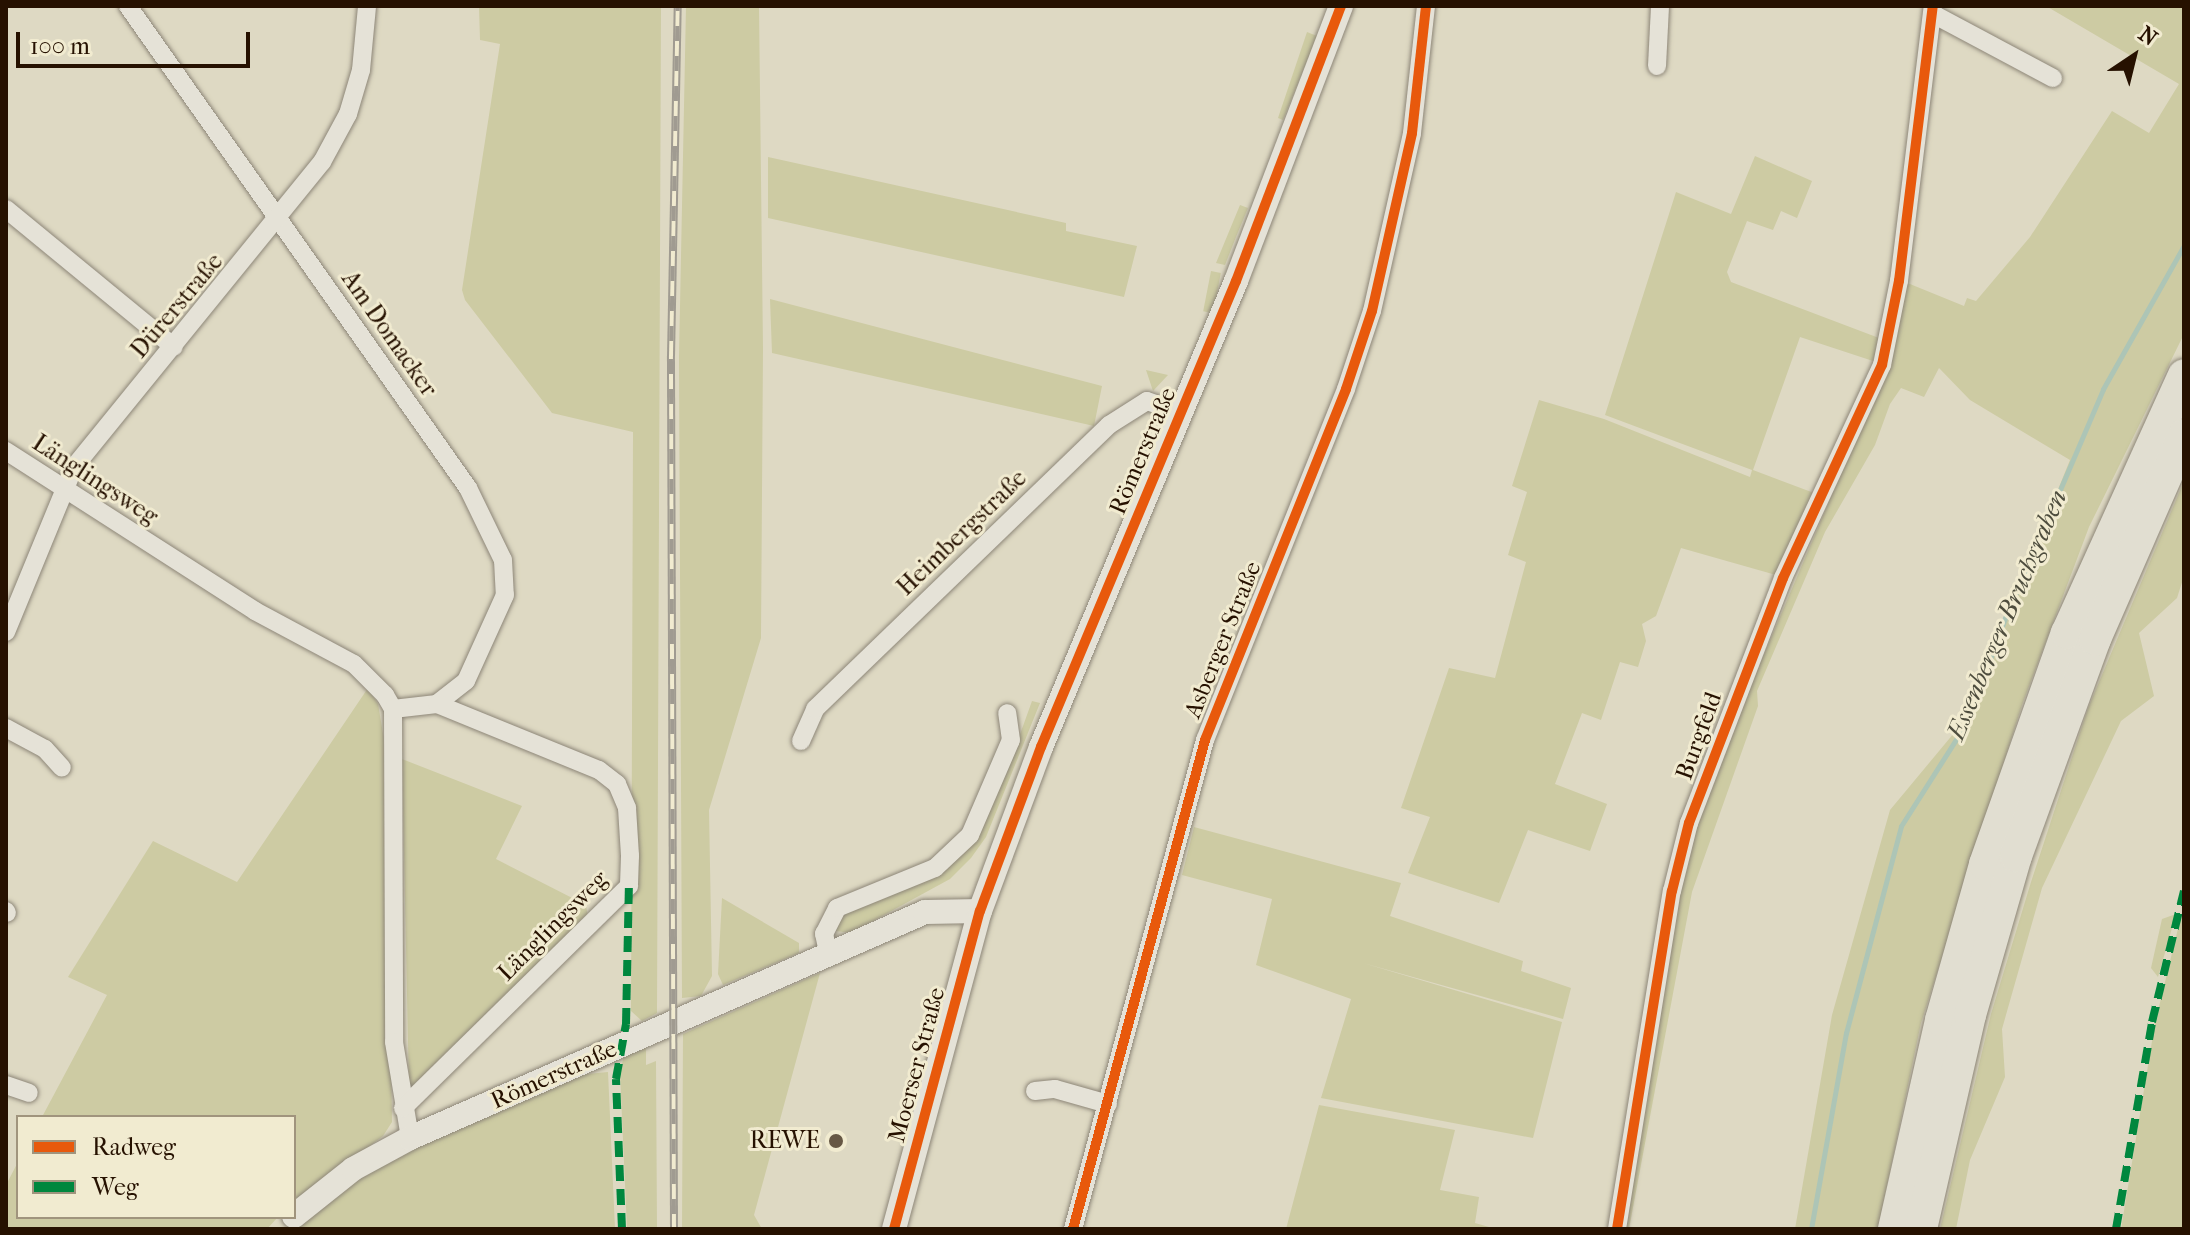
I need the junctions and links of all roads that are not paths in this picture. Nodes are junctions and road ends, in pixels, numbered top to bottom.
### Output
1 (128, 6) edge
2 (367, 6) edge
3 (1341, 6) edge
4 (1426, 6) edge
5 (1660, 6) edge
6 (1933, 10) edge
7 (1657, 66) dead end
8 (2053, 78) dead end
9 (6, 209) edge
10 (279, 221) junction
11 (174, 347) junction
12 (2184, 375) edge
13 (1181, 413) junction
14 (2184, 435) edge
15 (6, 451) edge
16 (64, 489) junction
17 (6, 632) edge
18 (437, 704) junction
19 (393, 709) junction
20 (1007, 713) dead end
21 (6, 728) edge
22 (801, 741) dead end
23 (62, 768) dead end
24 (980, 911) junction
25 (829, 957) junction
26 (6, 1085) edge
27 (1035, 1091) dead end
28 (29, 1093) dead end
29 (1108, 1104) junction
30 (403, 1108) junction
31 (410, 1138) junction
32 (296, 1215) edge
33 (894, 1229) edge
34 (1073, 1229) edge
35 (1617, 1229) edge
36 (1894, 1229) edge
37 (1921, 1229) edge

1 - 10 street, Am Domacker
2 - 10 street, Dürerstraße
3 - 13 street, Römerstraße
4 - 29 street, Asberger Straße
5 - 7 street
6 - 8 street
6 - 35 street, Burgfeld
9 - 11 street
10 - 11 street, Dürerstraße
10 - 18 street, Am Domacker
11 - 16 street, Dürerstraße
12 - 36 highway
13 - 22 street, Heimbergstraße
13 - 24 street, Römerstraße
14 - 37 highway
15 - 16 street, Länglingsweg
16 - 17 street, Dürerstraße
16 - 19 street, Länglingsweg
18 - 19 street, Länglingsweg
18 - 30 street, Länglingsweg
19 - 30 street
20 - 25 street
21 - 23 street
24 - 25 street, Römerstraße
24 - 33 street, Moerser Straße
25 - 31 street, Römerstraße
26 - 28 street
27 - 29 street
29 - 34 street, Asberger Straße
30 - 31 street
31 - 32 street, Römerstraße

